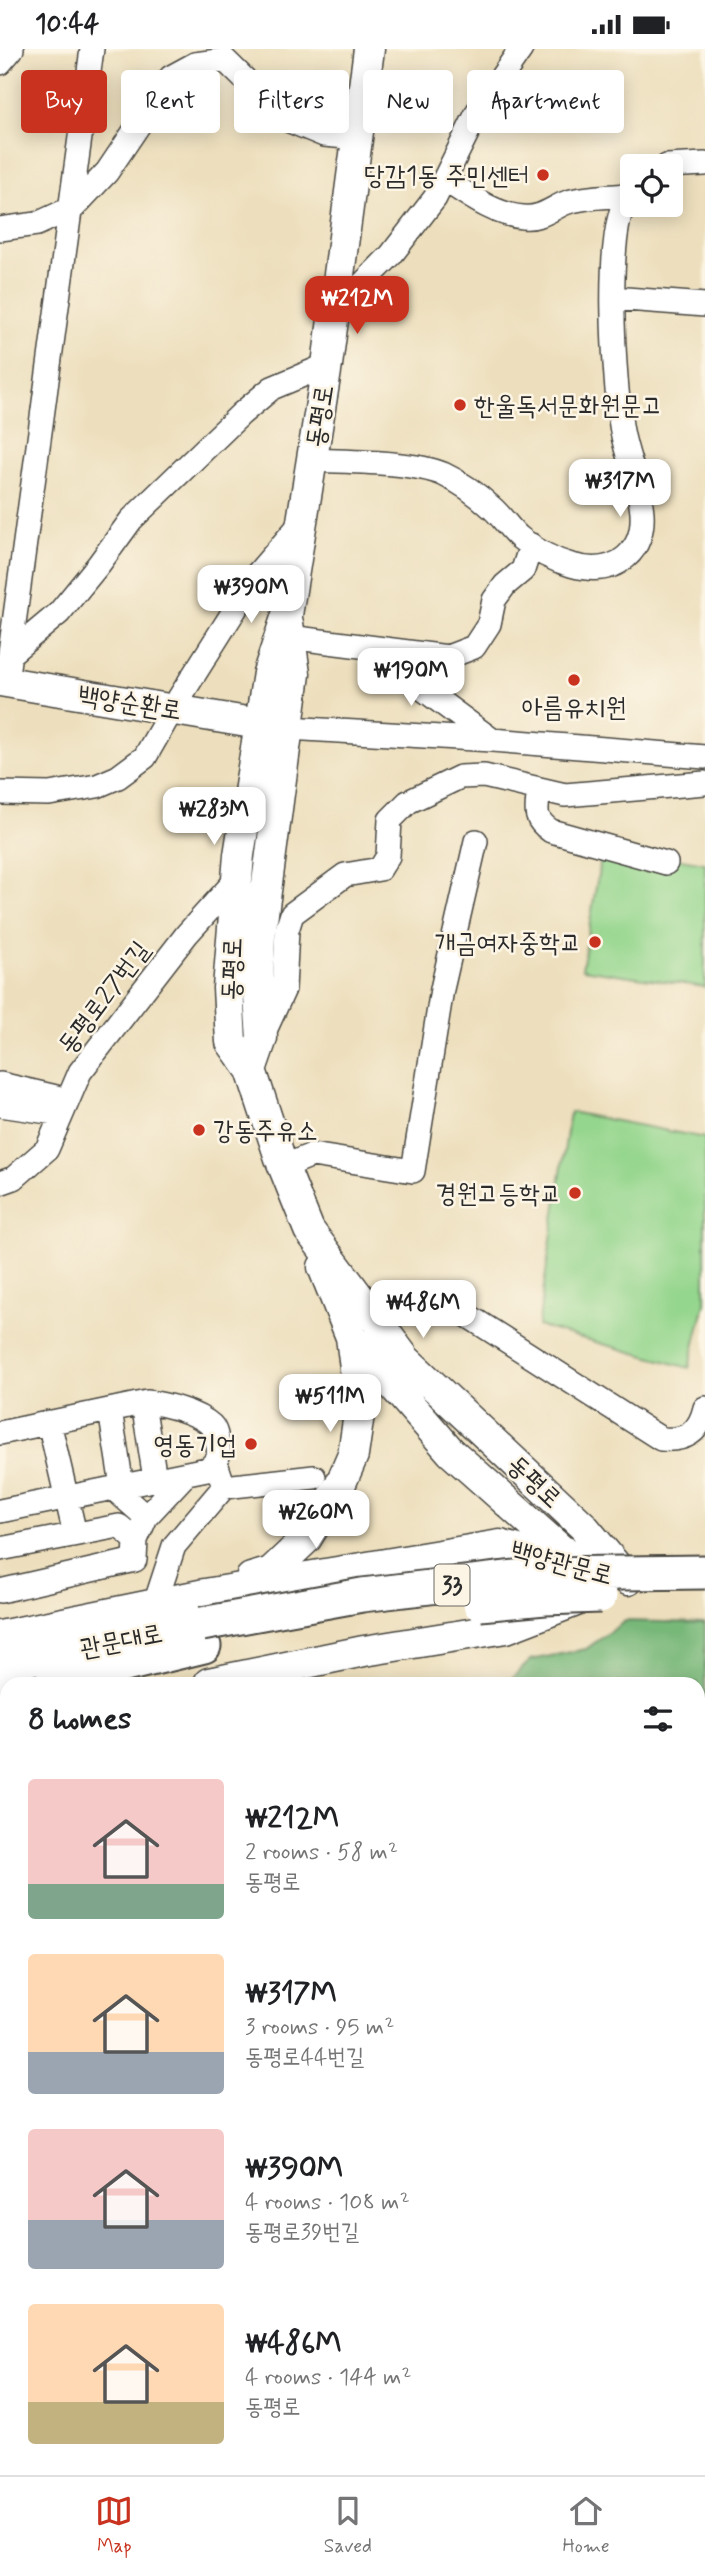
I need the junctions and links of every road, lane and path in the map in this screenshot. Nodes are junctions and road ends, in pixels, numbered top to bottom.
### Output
1 (12, 49) edge
2 (92, 49) edge
3 (369, 49) edge
4 (521, 49) edge
5 (0, 63) edge
6 (358, 138) junction
7 (705, 164) edge
8 (683, 165) edge
9 (445, 180) junction
10 (620, 195) edge
11 (70, 209) junction
12 (620, 217) edge
13 (0, 229) edge
14 (612, 298) junction
15 (705, 305) edge
16 (334, 313) junction
17 (327, 365) junction
18 (312, 460) junction
19 (302, 522) junction
20 (531, 545) junction
21 (288, 626) junction
22 (448, 657) junction
23 (5, 672) edge
24 (173, 708) junction
25 (273, 726) junction
26 (492, 740) junction
27 (705, 757) edge
28 (705, 783) edge
29 (539, 789) junction
30 (0, 793) edge
31 (476, 841) dead end
32 (666, 863) dead end
33 (236, 880) junction
34 (262, 1038) junction
35 (251, 1070) junction
36 (0, 1084) edge
37 (0, 1105) edge
38 (62, 1114) junction
39 (283, 1167) junction
40 (0, 1183) edge
41 (309, 1230) junction
42 (463, 1312) dead end
43 (351, 1338) junction
44 (143, 1403) junction
45 (705, 1408) edge
46 (110, 1410) junction
47 (49, 1422) junction
48 (0, 1433) edge
49 (216, 1463) junction
50 (187, 1473) junction
51 (314, 1477) dead end
52 (155, 1479) junction
53 (118, 1487) junction
54 (225, 1487) junction
55 (66, 1497) junction
56 (0, 1511) edge
57 (146, 1517) junction
58 (75, 1534) junction
59 (136, 1540) junction
60 (0, 1549) edge
61 (705, 1572) edge
62 (628, 1580) junction
63 (705, 1580) edge
64 (0, 1591) edge
65 (705, 1594) edge
66 (155, 1604) junction
67 (204, 1621) junction
68 (0, 1636) edge
69 (0, 1667) edge
70 (66, 1677) edge
71 (238, 1677) edge

1 - 5 street
2 - 11 street
3 - 6 main road, 동평로
4 - 9 street
6 - 11 street
6 - 16 main road, 동평로
7 - 8 street
9 - 10 street
9 - 16 street
11 - 13 street
11 - 23 street
12 - 14 street
14 - 15 street
14 - 20 street
16 - 17 main road, 동평로
17 - 18 main road, 동평로
17 - 23 street
18 - 19 main road, 동평로
18 - 20 street
19 - 21 main road, 동평로
19 - 24 street
20 - 22 street
21 - 22 street
21 - 25 main road, 동평로
22 - 26 street
23 - 24 main road, 백양순환로
24 - 25 main road, 백양순환로
24 - 30 street
25 - 26 street
25 - 33 main road, 동평로
25 - 34 main road, 동평로
26 - 27 street
28 - 29 street
29 - 32 street
29 - 34 street
31 - 39 street
33 - 35 main road, 동평로
33 - 38 street, 동평로27번길
34 - 35 main road, 동평로
35 - 39 main road, 동평로
36 - 38 street
37 - 38 street
38 - 40 street, 동평로27번길
39 - 41 main road, 동평로
41 - 43 main road
41 - 62 main road, 동평로
42 - 45 street
43 - 62 main road, 동평로
43 - 67 main road
44 - 46 street
44 - 49 street
44 - 52 street
46 - 47 street
46 - 53 street
47 - 48 street
47 - 55 street
49 - 50 street
49 - 54 street
50 - 52 street
50 - 57 street
51 - 54 street
52 - 53 street
53 - 55 street
53 - 57 street
54 - 66 street
55 - 56 street
55 - 58 street
57 - 59 street
58 - 59 street
58 - 60 street
59 - 64 street
61 - 67 highway, 33, bridge
62 - 63 main road, 백양관문로
62 - 67 main road, 백양관문로
62 - 71 main road, 백양관문로
65 - 67 highway, 33, bridge
66 - 67 main road, 백양관문로
66 - 68 main road, 백양관문로
67 - 69 highway, 관문대로 / 33
67 - 70 highway, 관문대로 / 33

